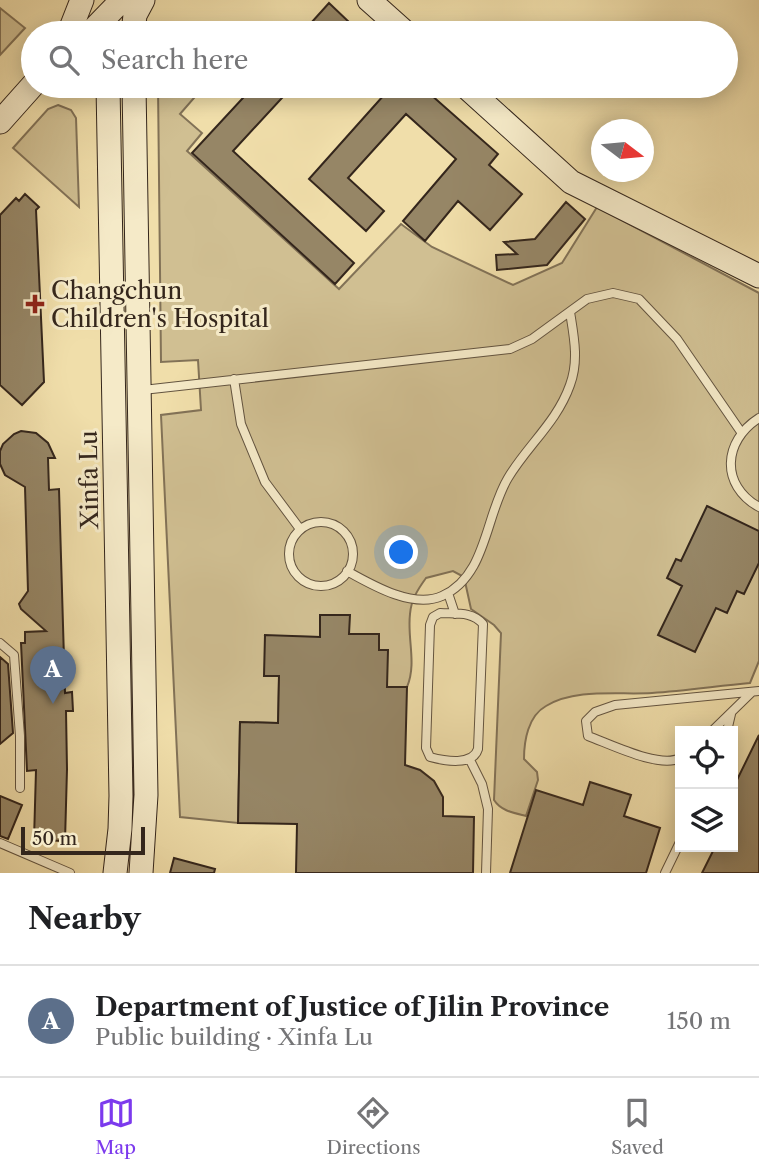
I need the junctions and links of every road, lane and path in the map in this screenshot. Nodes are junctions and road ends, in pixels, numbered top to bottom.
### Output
1 (82, 0) edge
2 (143, 0) edge
3 (369, 0) edge
4 (75, 21) edge
5 (134, 21) edge
6 (393, 21) edge
7 (21, 98) edge
8 (100, 98) edge
9 (108, 98) edge
10 (134, 98) edge
11 (478, 98) edge
12 (109, 120) junction
13 (0, 122) edge
14 (759, 276) edge
15 (570, 312) junction
16 (234, 379) junction
17 (140, 390) junction
18 (759, 418) edge
19 (741, 432) junction
20 (759, 507) edge
21 (300, 529) junction
22 (347, 571) junction
23 (448, 593) junction
24 (455, 614) junction
25 (0, 643) edge
26 (756, 692) edge
27 (731, 713) junction
28 (717, 726) edge
29 (728, 726) edge
30 (470, 760) junction
31 (675, 761) edge
32 (20, 788) dead end
33 (0, 843) edge
34 (675, 852) edge
35 (70, 873) edge
36 (115, 873) edge
37 (141, 873) edge
38 (486, 873) edge
39 (665, 873) edge

1 - 4 main road
2 - 5 main road
3 - 6 main road
7 - 13 main road
8 - 12 main road
9 - 12 main road, Xinfa Lu
10 - 17 main road
11 - 14 main road
12 - 36 main road, Xinfa Lu
15 - 16 lane
15 - 19 lane
15 - 23 lane
16 - 17 lane
16 - 21 lane
17 - 37 main road
18 - 19 lane
19 - 20 lane
21 - 22 lane
21 - 22 lane
22 - 23 lane
23 - 24 lane
24 - 30 lane
24 - 30 lane
25 - 32 lane
26 - 27 lane
26 - 31 lane
27 - 28 lane
27 - 29 lane
30 - 38 lane
33 - 35 lane
34 - 39 lane

